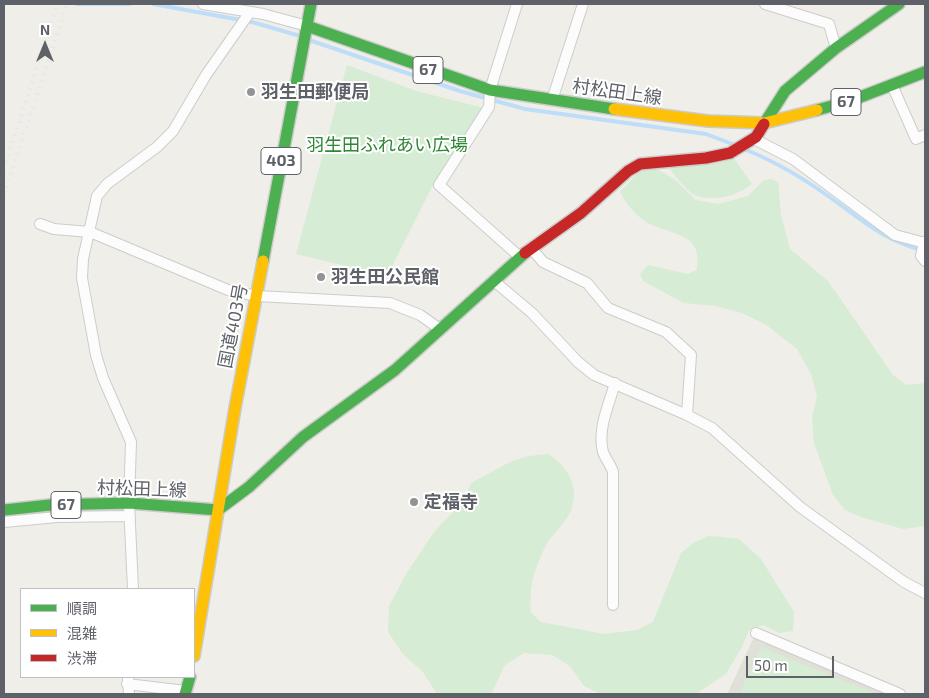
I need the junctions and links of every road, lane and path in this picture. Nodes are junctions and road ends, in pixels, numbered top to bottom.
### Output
1 (204, 4) edge
2 (311, 4) edge
3 (517, 4) edge
4 (583, 4) edge
5 (765, 4) edge
6 (899, 4) edge
7 (265, 9) edge
8 (250, 12) junction
9 (307, 26) junction
10 (836, 48) junction
11 (925, 72) edge
12 (892, 85) junction
13 (490, 90) junction
14 (552, 100) junction
15 (764, 123) junction
16 (925, 135) edge
17 (754, 139) junction
18 (40, 224) dead end
19 (90, 232) junction
20 (925, 242) edge
21 (531, 248) junction
22 (520, 257) junction
23 (923, 259) edge
24 (494, 281) junction
25 (257, 296) junction
26 (440, 329) junction
27 (615, 384) junction
28 (687, 414) junction
29 (129, 503) junction
30 (4, 510) edge
31 (218, 510) junction
32 (130, 516) junction
33 (4, 522) edge
34 (133, 588) edge
35 (925, 593) edge
36 (613, 605) dead end
37 (756, 633) dead end
38 (195, 650) edge
39 (190, 678) edge
40 (127, 680) edge
41 (185, 693) edge
42 (130, 694) edge
43 (900, 694) edge

1 - 8 street
2 - 9 main road, 国道403号 / 403
3 - 13 street
4 - 14 street
5 - 10 street
6 - 10 main road
7 - 8 street
7 - 9 street
8 - 19 street
9 - 13 main road, 村松田上線 / 67
9 - 25 main road, 国道403号 / 403
10 - 15 main road
11 - 12 main road, 村松田上線 / 67
12 - 15 main road, 村松田上線 / 67
12 - 16 street
13 - 14 main road, 村松田上線 / 67
13 - 22 street
14 - 15 main road, 村松田上線 / 67
15 - 17 main road
17 - 20 street
17 - 21 main road
18 - 19 street
19 - 25 street
19 - 29 street
20 - 23 street
21 - 22 main road
21 - 28 street
22 - 24 main road
24 - 26 main road
24 - 27 street
25 - 26 street
25 - 31 main road, 国道403号 / 403
26 - 31 main road
27 - 28 street
27 - 36 street
28 - 35 street
29 - 30 main road, 村松田上線 / 67
29 - 31 main road, 村松田上線 / 67
29 - 32 street
31 - 38 main road, 国道403号 / 403
32 - 33 street
32 - 34 street
37 - 43 street
39 - 41 main road
40 - 41 street
40 - 42 street

